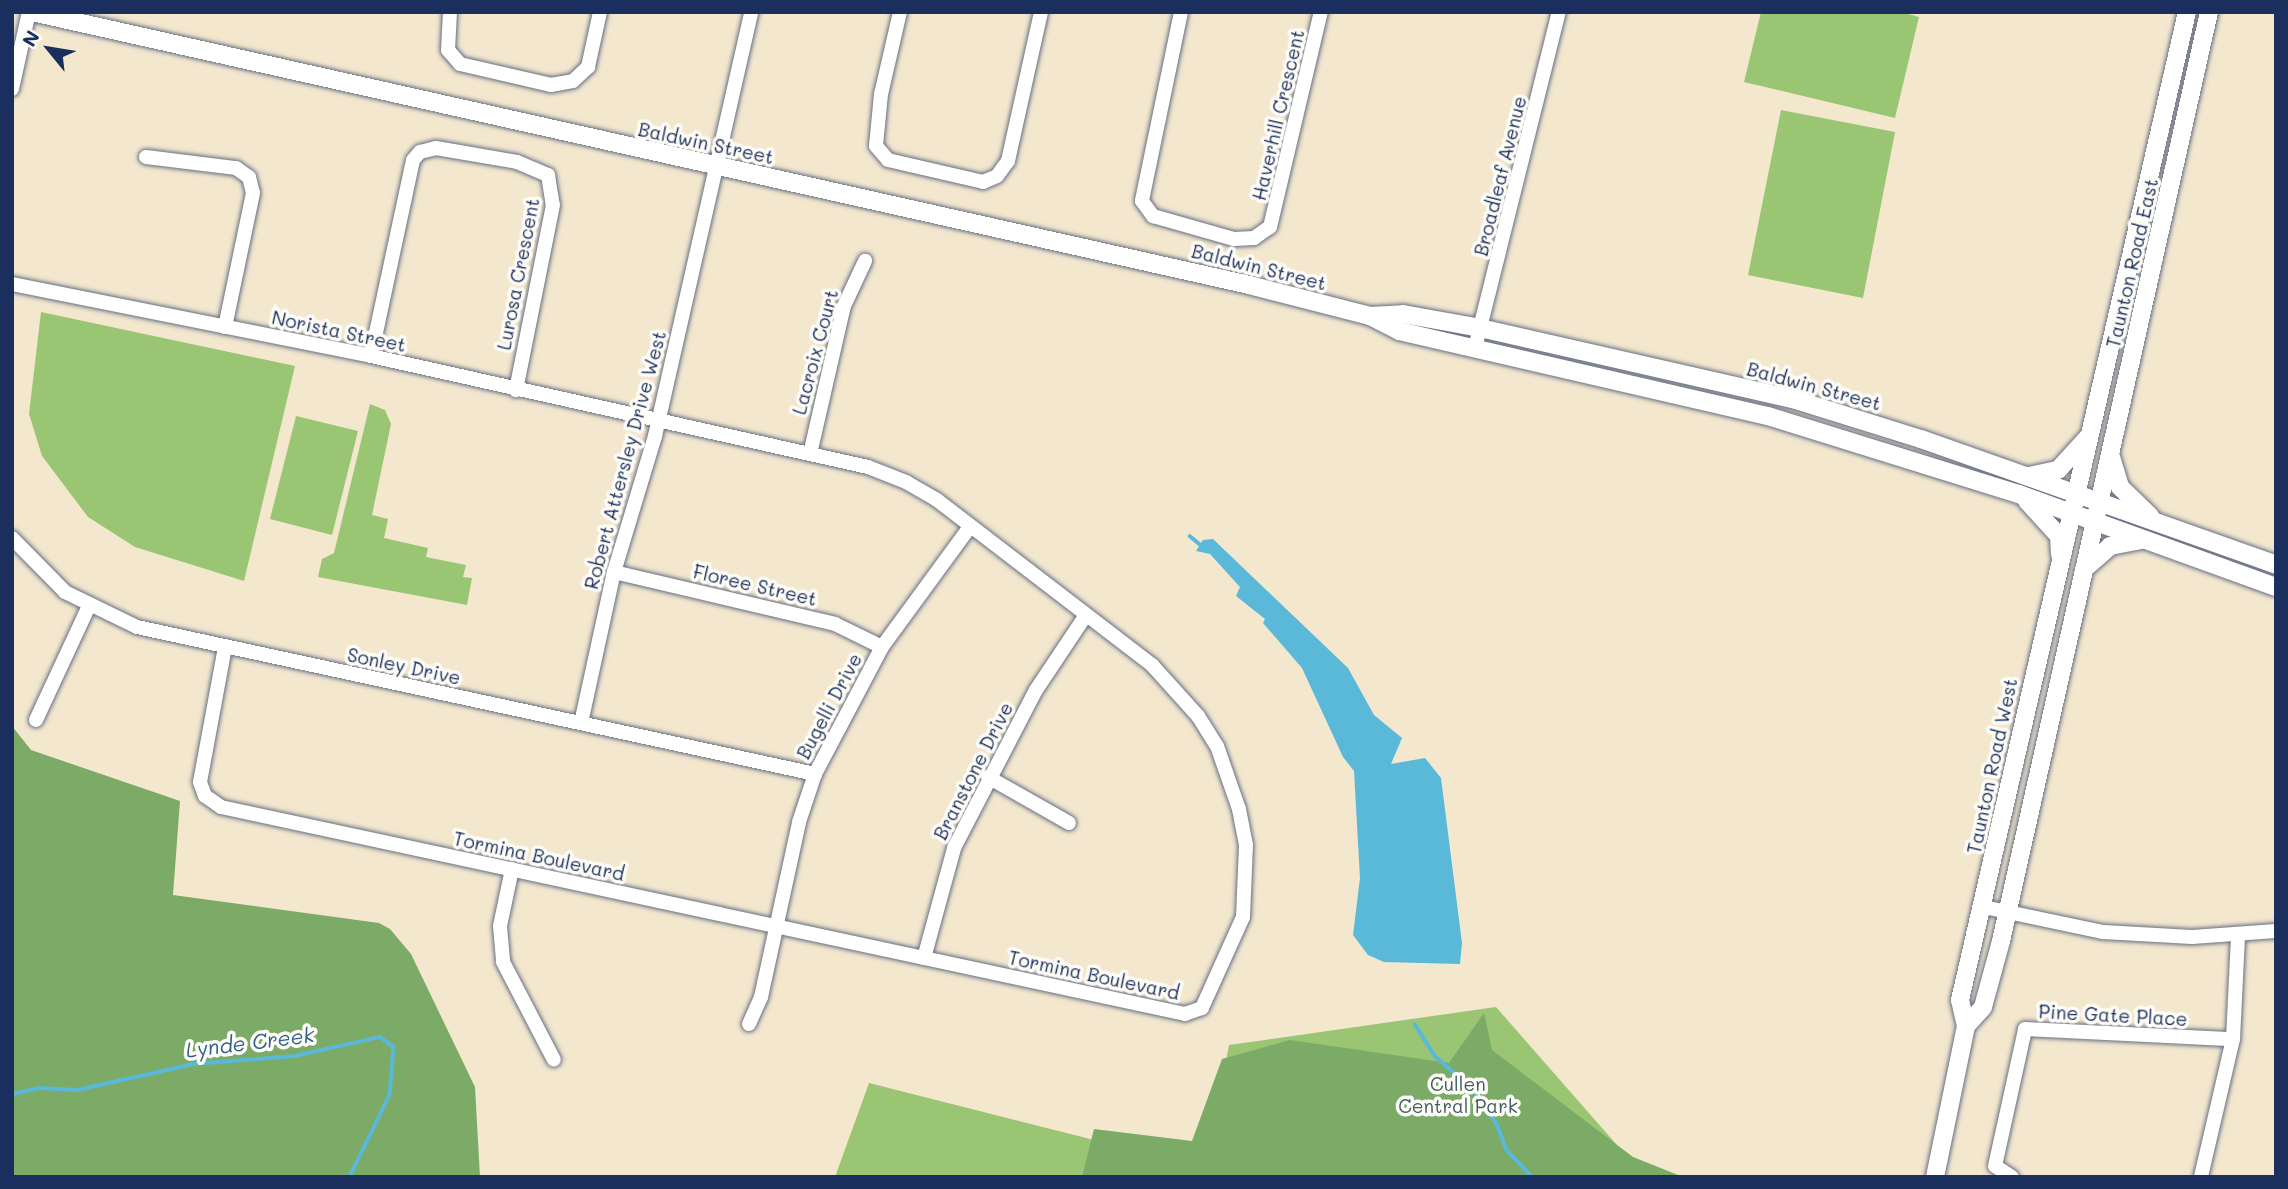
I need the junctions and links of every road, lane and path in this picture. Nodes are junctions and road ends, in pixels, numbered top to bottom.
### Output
1 (30, 12) edge
2 (450, 12) edge
3 (600, 12) edge
4 (751, 12) edge
5 (901, 12) edge
6 (1041, 12) edge
7 (1181, 12) edge
8 (1321, 12) edge
9 (1559, 12) edge
10 (2187, 12) edge
11 (2209, 12) edge
12 (12, 89) edge
13 (146, 157) dead end
14 (719, 167) junction
15 (865, 261) dead end
16 (12, 284) edge
17 (1370, 316) junction
18 (225, 327) junction
19 (1480, 328) junction
20 (1475, 348) junction
21 (372, 356) junction
22 (516, 390) junction
23 (657, 421) junction
24 (2093, 431) junction
25 (2110, 453) junction
26 (810, 454) junction
27 (2025, 477) junction
28 (2019, 494) junction
29 (2079, 495) junction
30 (2100, 502) junction
31 (2073, 514) junction
32 (2095, 522) junction
33 (968, 528) junction
34 (2193, 537) junction
35 (12, 538) edge
36 (2144, 540) junction
37 (2061, 563) junction
38 (2276, 565) edge
39 (2084, 569) junction
40 (614, 572) junction
41 (2276, 587) edge
42 (89, 606) junction
43 (1086, 615) junction
44 (882, 646) junction
45 (225, 647) junction
46 (36, 720) dead end
47 (581, 723) junction
48 (815, 774) junction
49 (988, 777) junction
50 (1069, 822) dead end
51 (512, 869) junction
52 (1984, 906) junction
53 (2007, 912) junction
54 (776, 927) junction
55 (2276, 931) edge
56 (2238, 935) junction
57 (924, 958) junction
58 (749, 1024) dead end
59 (1966, 1026) junction
60 (2233, 1039) junction
61 (554, 1060) dead end
62 (1935, 1177) edge
63 (2012, 1177) edge
64 (2201, 1177) edge

1 - 12 street
1 - 14 main road, Baldwin Street
2 - 3 street
4 - 14 street, Robert Attersley Drive West
5 - 6 street
7 - 8 street, Haverhill Crescent
9 - 19 street, Broadleaf Avenue
10 - 24 main road, Taunton Road East
11 - 25 main road, Taunton Road East
13 - 18 street
14 - 17 main road, Baldwin Street
14 - 23 street, Robert Attersley Drive West
15 - 26 street, Lacroix Court
16 - 18 street, Norista Street
17 - 19 main road, Baldwin Street
17 - 20 main road, Baldwin Street
18 - 21 street, Norista Street
19 - 20 street, Broadleaf Avenue
19 - 27 main road, Baldwin Street
20 - 28 main road, Baldwin Street
21 - 22 street, Norista Street
21 - 22 street, Lurosa Crescent
22 - 23 street, Norista Street
23 - 26 street, Tormina Boulevard
23 - 40 street, Robert Attersley Drive West
24 - 27 main road
24 - 29 main road, Taunton Road East
25 - 30 main road, Taunton Road East
25 - 34 main road
26 - 33 street, Tormina Boulevard
27 - 29 main road, Baldwin Street
28 - 31 main road, Baldwin Street
28 - 37 main road
29 - 30 main road, Baldwin Street
29 - 31 main road, Taunton Road East
30 - 32 main road, Taunton Road East
30 - 34 main road, Baldwin Street
31 - 32 main road, Baldwin Street
31 - 37 main road, Taunton Road West
32 - 36 main road, Baldwin Street
32 - 39 main road, Taunton Road West
33 - 43 street, Tormina Boulevard
33 - 44 street, Bugelli Drive
34 - 38 main road
35 - 42 street, Sonley Drive
36 - 39 main road
36 - 41 main road, Baldwin Street
37 - 52 main road, Taunton Road West
39 - 53 main road, Taunton Road West
40 - 44 street, Floree Street
40 - 47 street, Robert Attersley Drive West
42 - 45 street, Sonley Drive
42 - 46 street
43 - 49 street, Branstone Drive
43 - 57 street, Tormina Boulevard
44 - 48 street, Bugelli Drive
45 - 47 street, Sonley Drive
45 - 51 street, Tormina Boulevard
47 - 48 street, Sonley Drive
48 - 54 street, Bugelli Drive
49 - 50 street
49 - 57 street, Branstone Drive
51 - 54 street, Tormina Boulevard
51 - 61 street
52 - 53 street
52 - 59 main road, Taunton Road West
53 - 56 street
53 - 59 main road, Taunton Road West
54 - 57 street, Tormina Boulevard
54 - 58 street, Bugelli Drive
55 - 56 street
56 - 60 street
59 - 62 main road, Taunton Road West
60 - 63 street, Pine Gate Place
60 - 64 street

